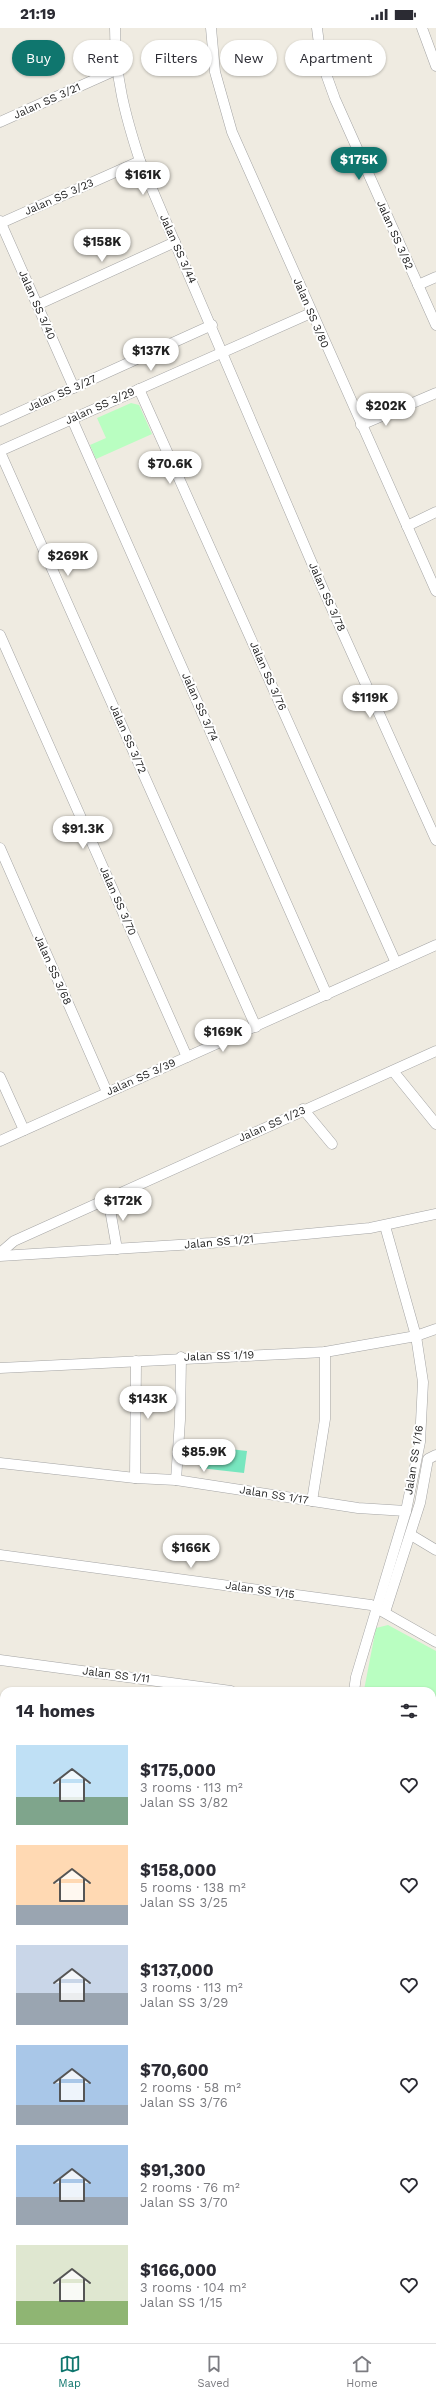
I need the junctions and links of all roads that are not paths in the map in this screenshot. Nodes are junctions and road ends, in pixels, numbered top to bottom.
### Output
1 (115, 28) edge
2 (211, 28) edge
3 (318, 28) edge
4 (422, 28) edge
5 (115, 40) edge
6 (436, 66) edge
7 (103, 76) edge
8 (117, 76) edge
9 (0, 122) edge
10 (140, 161) junction
11 (0, 222) edge
12 (175, 242) junction
13 (436, 277) edge
14 (418, 285) junction
15 (37, 305) junction
16 (311, 313) junction
17 (212, 325) junction
18 (436, 325) edge
19 (223, 352) junction
20 (74, 388) junction
21 (139, 389) junction
22 (436, 393) edge
23 (72, 419) junction
24 (0, 421) edge
25 (361, 425) junction
26 (0, 451) edge
27 (436, 512) edge
28 (407, 526) junction
29 (436, 591) edge
30 (0, 635) edge
31 (436, 840) edge
32 (0, 848) edge
33 (436, 945) edge
34 (396, 963) junction
35 (327, 995) junction
36 (256, 1027) junction
37 (436, 1051) edge
38 (187, 1057) junction
39 (393, 1071) junction
40 (0, 1078) edge
41 (107, 1092) junction
42 (303, 1109) junction
43 (436, 1124) edge
44 (24, 1130) junction
45 (0, 1141) edge
46 (332, 1144) dead end
47 (108, 1198) junction
48 (436, 1214) edge
49 (385, 1226) junction
50 (117, 1249) junction
51 (0, 1254) edge
52 (436, 1329) edge
53 (416, 1336) junction
54 (325, 1352) junction
55 (181, 1358) junction
56 (136, 1361) junction
57 (0, 1368) edge
58 (434, 1455) edge
59 (0, 1463) edge
60 (135, 1478) junction
61 (176, 1480) junction
62 (312, 1501) junction
63 (406, 1511) junction
64 (410, 1535) junction
65 (436, 1550) edge
66 (0, 1555) edge
67 (381, 1610) junction
68 (436, 1642) edge
69 (0, 1660) edge
70 (192, 1687) edge
71 (355, 1687) edge

1 - 5 street, Jalan SS 3/44
2 - 16 street, Jalan SS 3/80
3 - 14 street, Jalan SS 3/82
4 - 6 street
7 - 9 street, Jalan SS 3/21
8 - 10 street, Jalan SS 3/44
10 - 11 street, Jalan SS 3/23
10 - 12 street, Jalan SS 3/44
11 - 15 street, Jalan SS 3/40
12 - 15 street
12 - 17 street, Jalan SS 3/44
13 - 14 street
14 - 18 street, Jalan SS 3/82
15 - 20 street, Jalan SS 3/40
16 - 19 street, Jalan SS 3/29
16 - 25 street, Jalan SS 3/80
17 - 19 street, Jalan SS 3/44
17 - 20 street, Jalan SS 3/27
19 - 21 street, Jalan SS 3/29
19 - 31 street, Jalan SS 3/78
20 - 24 street, Jalan SS 3/27
21 - 23 street, Jalan SS 3/29
21 - 34 street, Jalan SS 3/76
22 - 25 street
23 - 26 street, Jalan SS 3/29
23 - 35 street, Jalan SS 3/74
25 - 28 street, Jalan SS 3/80
26 - 36 street, Jalan SS 3/72
27 - 28 street
28 - 29 street, Jalan SS 3/80
30 - 38 street, Jalan SS 3/70
32 - 41 street, Jalan SS 3/68
33 - 34 street, Jalan SS 3/39
34 - 35 street, Jalan SS 3/39
35 - 36 street, Jalan SS 3/39
36 - 38 street, Jalan SS 3/39
37 - 39 street, Jalan SS 1/23
38 - 41 street, Jalan SS 3/39
39 - 42 street, Jalan SS 1/23
39 - 43 street
40 - 44 street
41 - 44 street, Jalan SS 3/39
42 - 46 street
42 - 47 street, Jalan SS 1/23
44 - 45 street, Jalan SS 3/39
47 - 50 street
47 - 51 street, Jalan SS 1/23
48 - 49 street, Jalan SS 1/21
49 - 50 street, Jalan SS 1/21
49 - 53 street, Jalan SS 1/16
50 - 51 street, Jalan SS 1/21
52 - 53 street, Jalan SS 1/19
53 - 54 street, Jalan SS 1/19
53 - 63 street, Jalan SS 1/16
54 - 55 street, Jalan SS 1/19
54 - 62 street
55 - 56 street, Jalan SS 1/19
55 - 61 street
56 - 57 street, Jalan SS 1/19
56 - 60 street
58 - 64 street, Jalan SS 1/16
59 - 60 street, Jalan SS 1/17
60 - 61 street, Jalan SS 1/17
61 - 62 street, Jalan SS 1/17
62 - 63 street, Jalan SS 1/17
63 - 67 street, Jalan SS 1/16
64 - 65 street
64 - 67 street, Jalan SS 1/16
66 - 67 street, Jalan SS 1/15
67 - 68 street
67 - 71 street, Jalan SS 1/16
69 - 70 street, Jalan SS 1/11

